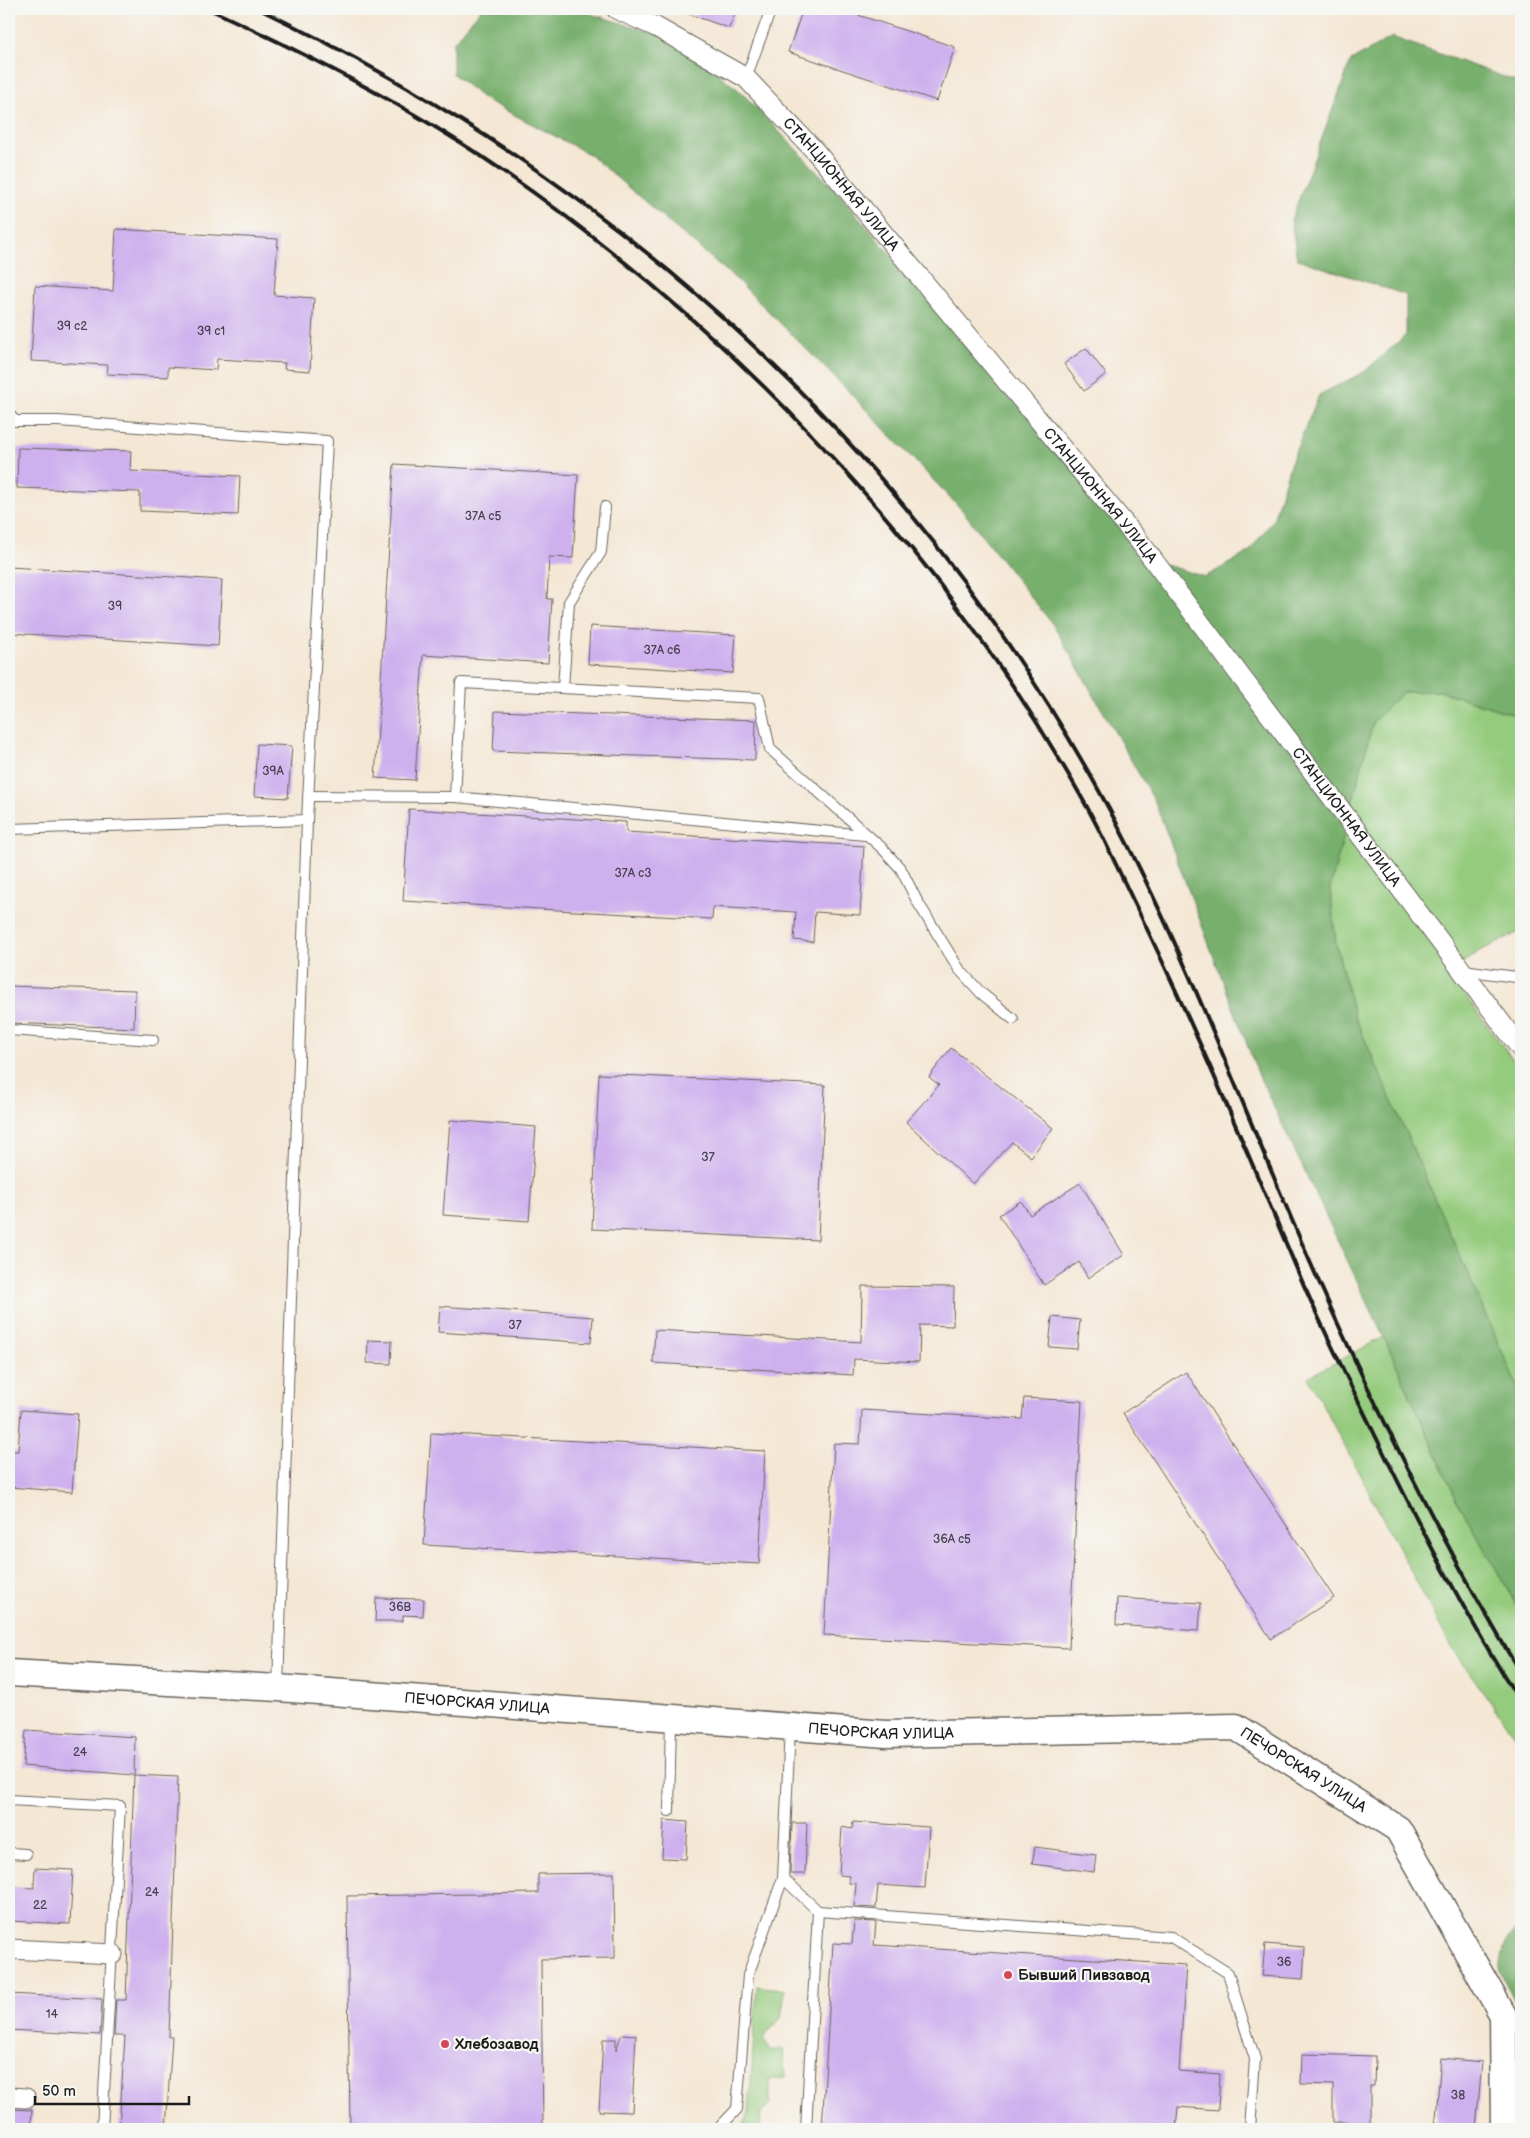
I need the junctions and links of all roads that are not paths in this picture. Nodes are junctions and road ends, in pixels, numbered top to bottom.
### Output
1 (616, 9) edge
2 (771, 9) edge
3 (746, 78) junction
4 (9, 414) edge
5 (605, 507) dead end
6 (563, 688) junction
7 (308, 796) junction
8 (455, 797) junction
9 (307, 820) junction
10 (9, 829) edge
11 (865, 835) junction
12 (1462, 970) junction
13 (1521, 972) edge
14 (1013, 1019) dead end
15 (9, 1030) edge
16 (152, 1040) dead end
17 (1521, 1049) edge
18 (9, 1673) edge
19 (278, 1688) junction
20 (671, 1718) junction
21 (790, 1727) junction
22 (9, 1800) edge
23 (669, 1811) dead end
24 (9, 1854) edge
25 (26, 1854) dead end
26 (783, 1878) junction
27 (818, 1911) junction
28 (9, 1949) edge
29 (113, 1954) junction
30 (102, 2129) edge
31 (718, 2129) edge
32 (806, 2129) edge
33 (1250, 2129) edge
34 (1504, 2129) edge

1 - 3 street, СТАНЦИОННАЯ УЛИЦА
2 - 3 lane
3 - 12 street, СТАНЦИОННАЯ УЛИЦА
4 - 7 lane
5 - 6 lane
6 - 8 lane
6 - 11 lane
7 - 8 lane
7 - 9 lane
8 - 11 lane
9 - 10 lane
9 - 19 lane
11 - 14 lane
12 - 13 lane
12 - 17 street, СТАНЦИОННАЯ УЛИЦА
15 - 16 lane
18 - 19 street, ПЕЧОРСКАЯ УЛИЦА
19 - 20 street, ПЕЧОРСКАЯ УЛИЦА
20 - 21 street, ПЕЧОРСКАЯ УЛИЦА
20 - 23 lane
21 - 26 lane
21 - 34 street, ПЕЧОРСКАЯ УЛИЦА
22 - 29 lane
24 - 25 lane
26 - 27 lane
26 - 31 lane
27 - 32 lane
27 - 33 lane
28 - 29 street
29 - 30 lane

